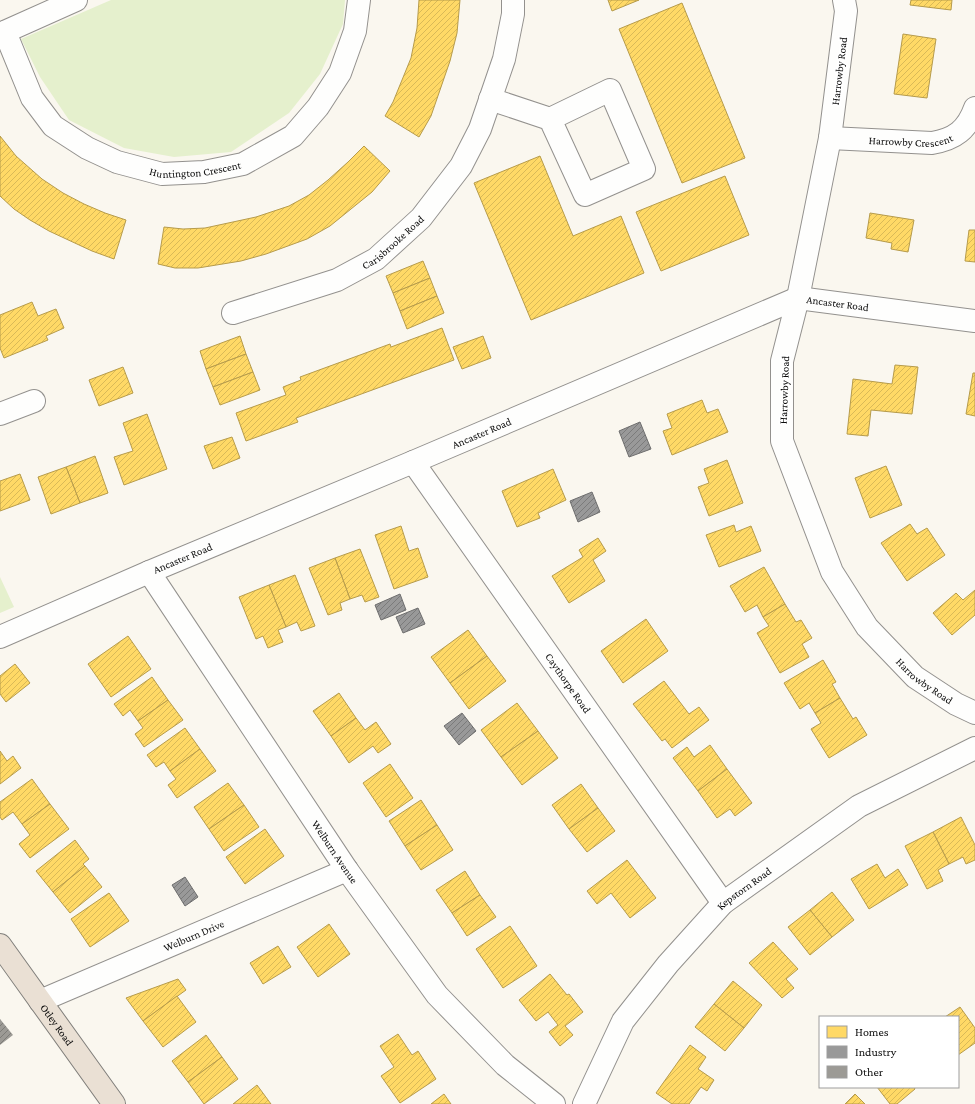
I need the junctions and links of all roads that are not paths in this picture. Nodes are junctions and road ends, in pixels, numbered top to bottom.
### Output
1 (76, 0) edge
2 (359, 0) edge
3 (513, 0) edge
4 (844, 0) edge
5 (2, 33) edge
6 (490, 99) junction
7 (975, 108) edge
8 (550, 119) junction
9 (830, 138) junction
10 (798, 298) junction
11 (233, 313) dead end
12 (975, 321) edge
13 (34, 401) dead end
14 (0, 414) edge
15 (413, 462) junction
16 (149, 572) junction
17 (0, 637) edge
18 (975, 713) edge
19 (975, 748) edge
20 (348, 870) junction
21 (723, 903) junction
22 (0, 945) edge
23 (40, 1001) junction
24 (114, 1104) edge
25 (554, 1104) edge
26 (584, 1104) edge

1 - 5 street
2 - 5 street, Huntington Crescent
3 - 6 street, Carisbrooke Road
4 - 9 street, Harrowby Road
6 - 8 street
6 - 11 street, Carisbrooke Road
7 - 9 street, Harrowby Crescent
8 - 8 street
9 - 10 street, Harrowby Road
10 - 12 street, Ancaster Road
10 - 15 street, Ancaster Road
10 - 18 street, Harrowby Road
13 - 14 street
15 - 16 street, Ancaster Road
15 - 21 street, Caythorpe Road
16 - 17 street, Ancaster Road
16 - 20 street, Welburn Avenue
19 - 21 street, Kepstorn Road
20 - 23 street, Welburn Drive
20 - 25 street, Welburn Avenue
21 - 26 street, Kepstorn Road
22 - 23 highway, Otley Road
23 - 24 highway, Otley Road

